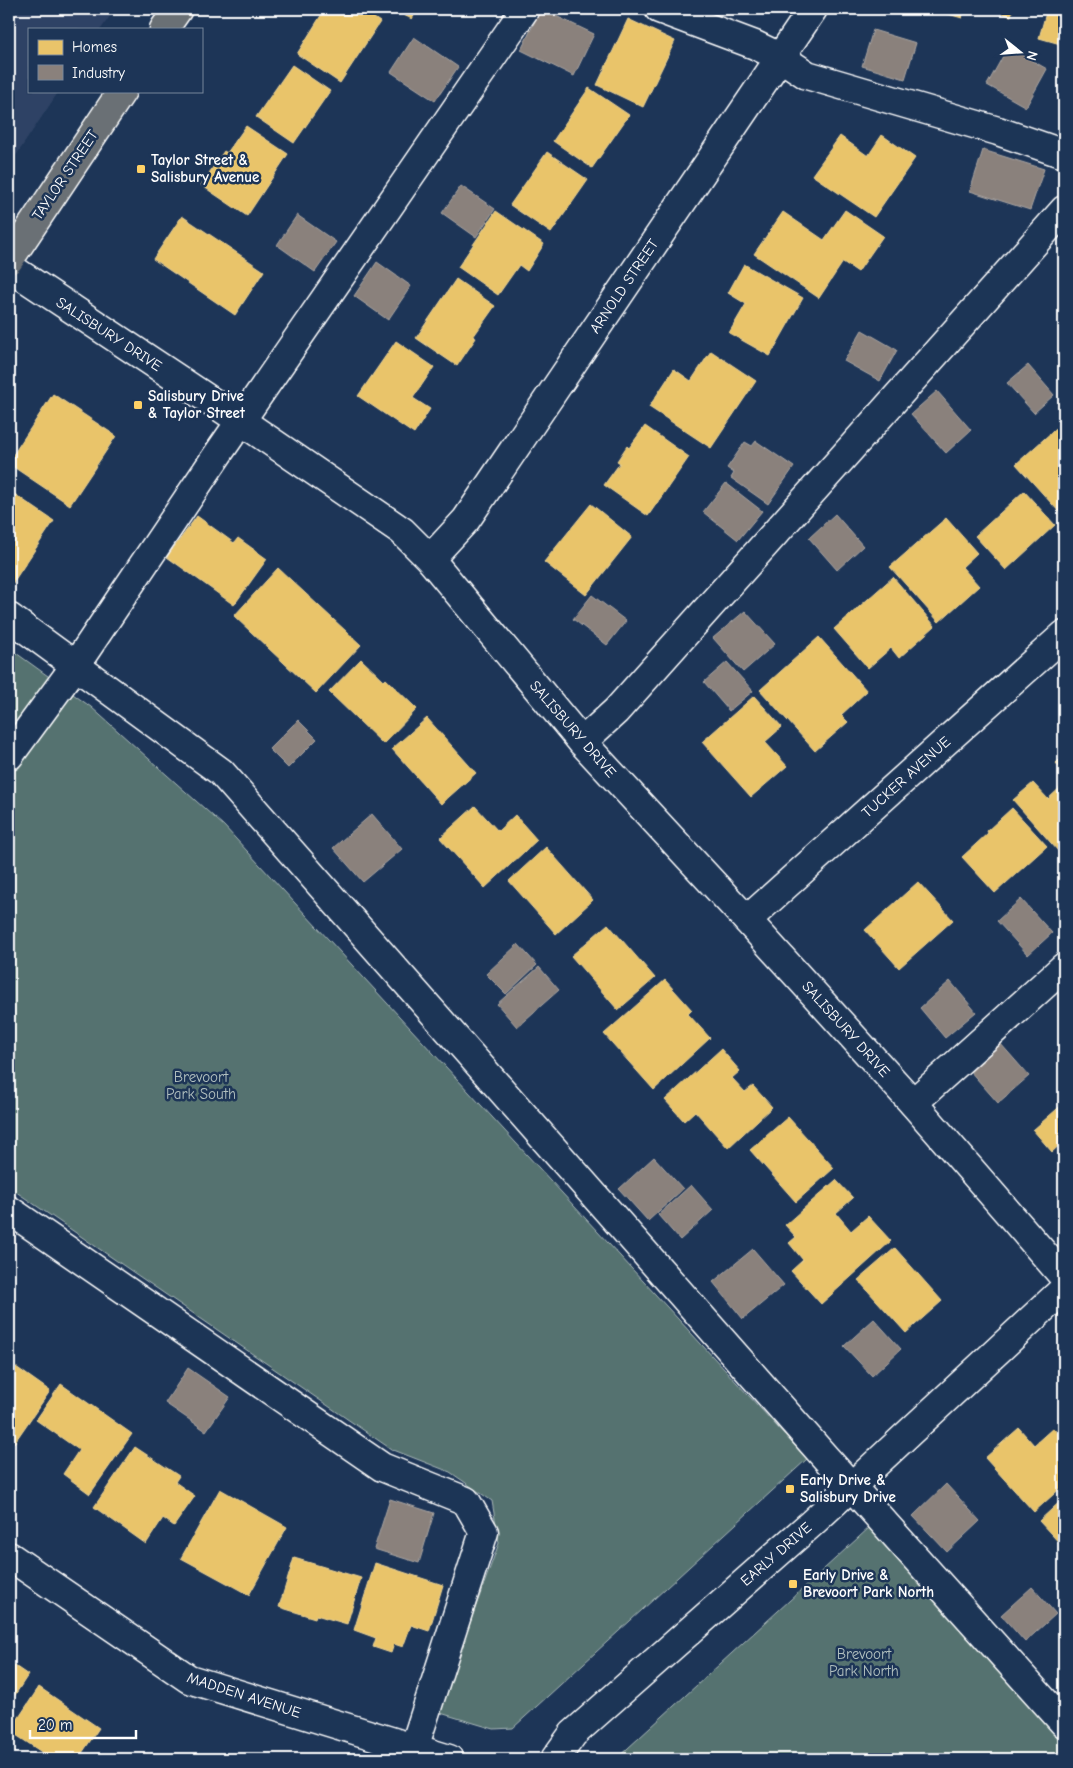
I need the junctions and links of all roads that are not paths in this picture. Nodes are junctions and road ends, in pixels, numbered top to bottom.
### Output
1 (178, 9) edge
2 (525, 9) edge
3 (659, 9) edge
4 (813, 9) edge
5 (165, 28) edge
6 (780, 57) junction
7 (121, 92) edge
8 (1064, 154) edge
9 (1064, 210) edge
10 (9, 260) edge
11 (9, 267) edge
12 (241, 420) junction
13 (430, 559) junction
14 (9, 617) edge
15 (1064, 635) edge
16 (75, 666) junction
17 (582, 742) junction
18 (9, 756) edge
19 (747, 920) junction
20 (1064, 967) edge
21 (913, 1103) junction
22 (9, 1210) edge
23 (1064, 1276) edge
24 (1064, 1289) edge
25 (852, 1485) junction
26 (9, 1556) edge
27 (1064, 1723) edge
28 (414, 1748) junction
29 (449, 1759) edge
30 (555, 1759) edge

1 - 5 main road
2 - 12 street
3 - 6 street
4 - 6 street, ARNOLD STREET
6 - 8 street
6 - 13 street, ARNOLD STREET
7 - 10 main road, TAYLOR STREET
9 - 17 street
11 - 12 street, SALISBURY DRIVE
12 - 13 street, SALISBURY DRIVE
12 - 16 street
13 - 17 street, SALISBURY DRIVE
14 - 16 street
15 - 19 street, TUCKER AVENUE
16 - 18 street
16 - 25 street
17 - 19 street, SALISBURY DRIVE
19 - 21 street, SALISBURY DRIVE
20 - 21 street
21 - 23 street, SALISBURY DRIVE
22 - 28 street
24 - 25 street, EARLY DRIVE
25 - 27 street
25 - 30 street, EARLY DRIVE
26 - 28 street, MADDEN AVENUE
28 - 29 street, MADDEN AVENUE

